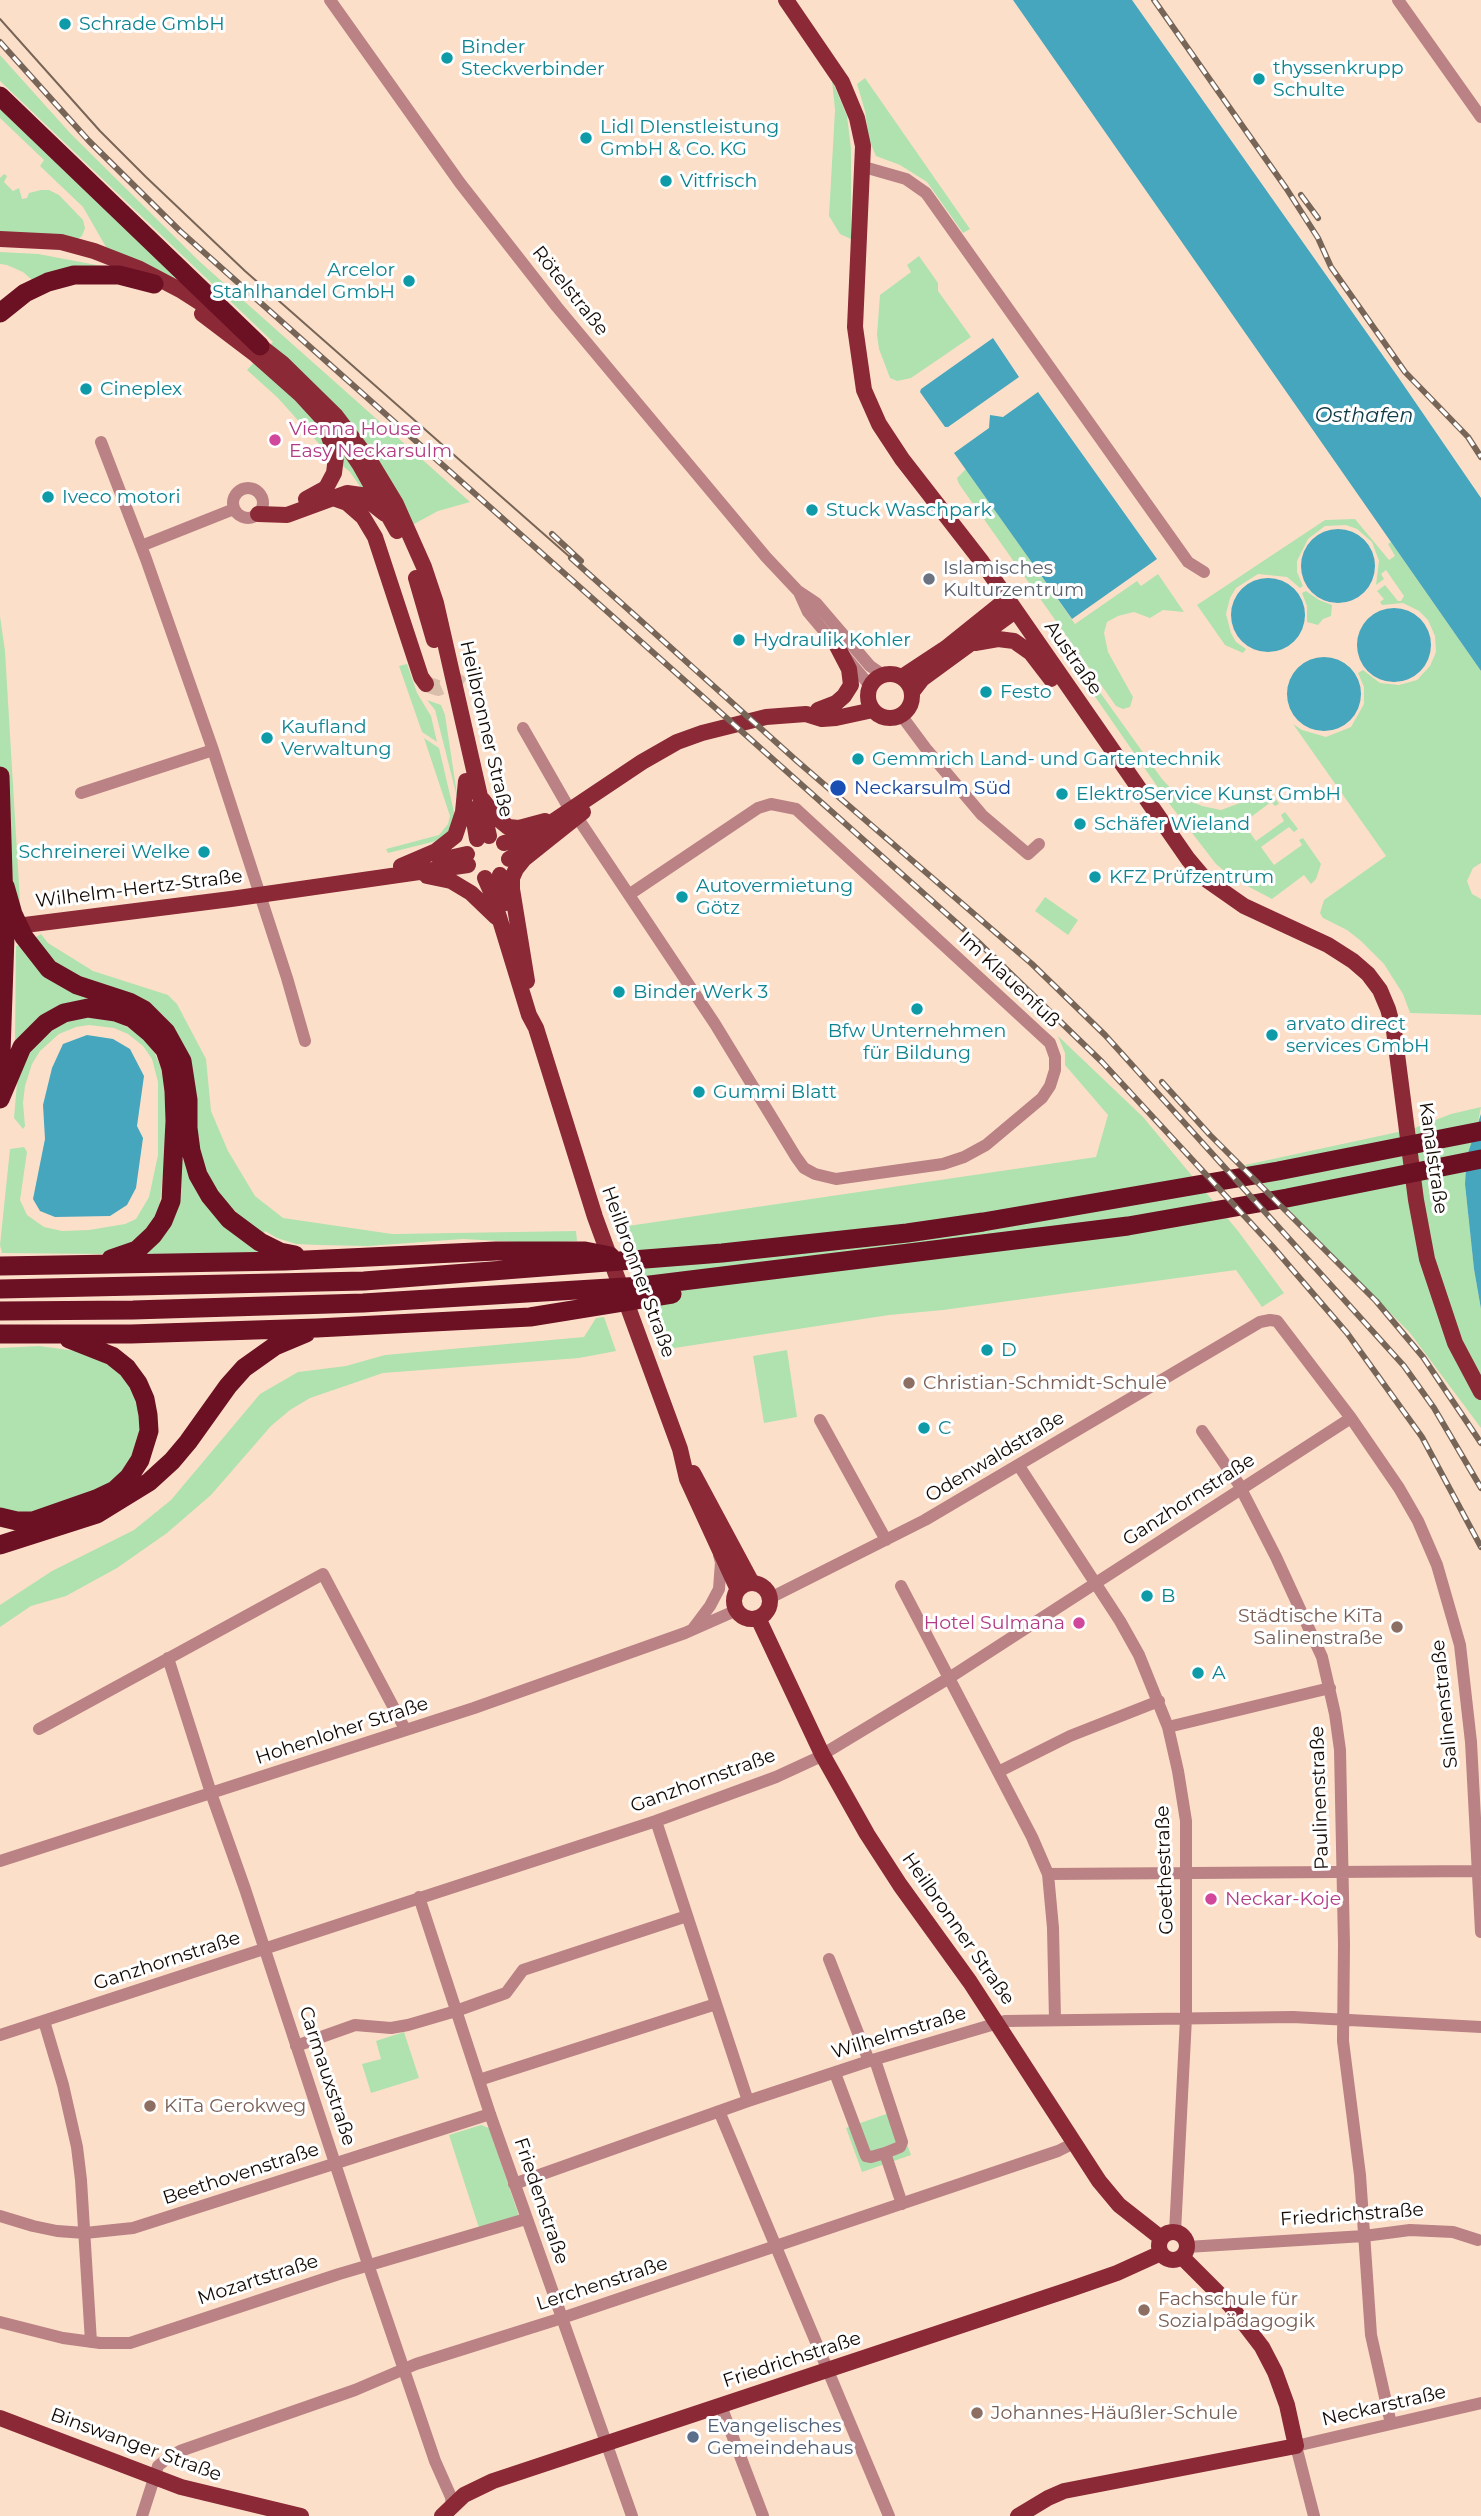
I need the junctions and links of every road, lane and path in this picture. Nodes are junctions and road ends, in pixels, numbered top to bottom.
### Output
1 (330, 0) edge
2 (786, 0) edge
3 (1398, 0) edge
4 (0, 96) edge
5 (1481, 117) edge
6 (864, 167) junction
7 (0, 239) edge
8 (0, 248) edge
9 (154, 284) junction
10 (0, 313) edge
11 (260, 346) junction
12 (323, 419) junction
13 (101, 442) dead end
14 (386, 486) junction
15 (333, 498) junction
16 (260, 508) junction
17 (234, 509) junction
18 (391, 519) junction
19 (141, 546) junction
20 (1204, 572) dead end
21 (798, 591) junction
22 (1011, 605) junction
23 (836, 644) junction
24 (970, 645) junction
25 (463, 670) dead end
26 (883, 675) junction
27 (902, 677) junction
28 (426, 684) dead end
29 (1069, 687) junction
30 (912, 692) junction
31 (871, 697) junction
32 (812, 712) junction
33 (901, 715) junction
34 (523, 729) dead end
35 (213, 750) junction
36 (0, 776) edge
37 (466, 781) junction
38 (80, 793) dead end
39 (480, 794) junction
40 (570, 814) junction
41 (483, 837) junction
42 (549, 839) junction
43 (1039, 844) dead end
44 (507, 851) junction
45 (467, 859) junction
46 (397, 872) junction
47 (492, 877) junction
48 (630, 894) junction
49 (260, 895) junction
50 (501, 923) junction
51 (9, 926) edge
52 (1328, 945) joint
53 (528, 987) junction
54 (536, 1028) junction
55 (305, 1041) dead end
56 (0, 1086) edge
57 (0, 1099) edge
58 (1481, 1131) edge
59 (1481, 1159) edge
60 (587, 1258) junction
61 (327, 1259) junction
62 (84, 1265) junction
63 (0, 1266) edge
64 (0, 1289) edge
65 (599, 1298) junction
66 (0, 1311) edge
67 (1270, 1320) joint
68 (317, 1328) junction
69 (0, 1334) edge
70 (51, 1334) junction
71 (1481, 1392) edge
72 (1351, 1418) junction
73 (820, 1420) dead end
74 (1202, 1432) dead end
75 (680, 1449) junction
76 (1019, 1466) junction
77 (1241, 1489) junction
78 (0, 1517) edge
79 (886, 1540) junction
80 (0, 1545) edge
81 (717, 1548) junction
82 (1095, 1583) junction
83 (901, 1586) dead end
84 (745, 1587) junction
85 (770, 1598) junction
86 (737, 1610) junction
87 (758, 1618) junction
88 (692, 1630) junction
89 (168, 1658) junction
90 (949, 1678) junction
91 (1330, 1688) junction
92 (1159, 1701) junction
93 (1168, 1727) junction
94 (405, 1729) junction
95 (38, 1730) dead end
96 (822, 1754) junction
97 (998, 1772) junction
98 (211, 1793) junction
99 (656, 1821) junction
100 (0, 1861) edge
101 (1342, 1871) junction
102 (1478, 1871) junction
103 (1187, 1873) junction
104 (1048, 1874) junction
105 (419, 1897) junction
106 (688, 1916) junction
107 (1481, 1932) edge
108 (264, 1950) junction
109 (829, 1959) dead end
110 (716, 2004) junction
111 (456, 2011) junction
112 (1186, 2018) junction
113 (1055, 2020) junction
114 (1343, 2020) junction
115 (44, 2021) junction
116 (998, 2023) junction
117 (1481, 2027) edge
118 (0, 2035) edge
119 (296, 2046) junction
120 (872, 2061) junction
121 (835, 2073) junction
122 (479, 2080) junction
123 (748, 2102) junction
124 (719, 2111) junction
125 (490, 2114) junction
126 (1074, 2143) junction
127 (885, 2153) junction
128 (336, 2164) junction
129 (514, 2184) junction
130 (902, 2204) junction
131 (0, 2216) edge
132 (526, 2218) junction
133 (85, 2233) junction
134 (1364, 2236) junction
135 (1166, 2241) junction
136 (1480, 2242) edge
137 (774, 2246) junction
138 (1184, 2252) junction
139 (369, 2267) junction
140 (562, 2318) junction
141 (0, 2322) edge
142 (91, 2342) junction
143 (405, 2370) junction
144 (828, 2371) junction
145 (1481, 2403) edge
146 (721, 2406) junction
147 (0, 2417) edge
148 (1391, 2424) junction
149 (606, 2444) junction
150 (1296, 2446) junction
151 (153, 2478) junction
152 (447, 2511) edge
153 (142, 2516) edge
154 (301, 2516) edge
155 (632, 2516) edge
156 (763, 2516) edge
157 (888, 2516) edge
158 (1018, 2516) edge
159 (1314, 2516) edge

1 - 21 street, Rötelstraße
2 - 6 main road, Austraße
3 - 5 street
4 - 11 highway
6 - 20 street
6 - 22 main road, Austraße
7 - 11 main road, Heilbronner Straße
8 - 9 main road, Heilbronner Straße
9 - 10 highway
9 - 12 main road, Heilbronner Straße
11 - 14 main road, Heilbronner Straße
12 - 16 main road
12 - 18 main road, Heilbronner Straße
13 - 19 street
14 - 25 main road
14 - 39 main road, Heilbronner Straße
15 - 16 main road
15 - 18 main road
15 - 28 main road
16 - 17 street
16 - 17 street
17 - 19 street
18 - 37 main road, Heilbronner Straße
19 - 35 street
21 - 23 street, Rötelstraße
21 - 26 street, Rötelstraße
22 - 24 main road
22 - 27 main road
22 - 29 main road, Austraße
23 - 31 street, Rötelstraße
23 - 32 main road
24 - 29 main road
24 - 30 main road
26 - 27 main road
26 - 31 main road
27 - 30 main road
29 - 52 main road, Austraße
30 - 33 main road
31 - 32 main road
31 - 33 main road
32 - 40 main road
33 - 43 street
34 - 40 street, Im Klauenfuß
35 - 38 street
35 - 49 street
36 - 51 highway
37 - 41 main road, Heilbronner Straße
37 - 46 main road
39 - 40 main road
39 - 41 main road, Heilbronner Straße
40 - 42 main road
40 - 44 main road
40 - 48 street, Im Klauenfuß
41 - 44 main road
41 - 45 main road
42 - 44 main road
42 - 53 main road
44 - 47 main road
45 - 46 main road, Wilhelm-Hertz-Straße
45 - 47 main road
46 - 49 main road, Wilhelm-Hertz-Straße
46 - 50 main road
47 - 50 main road, Heilbronner Straße
47 - 53 main road, Heilbronner Straße
48 - 48 street, Im Klauenfuß
49 - 51 main road, Wilhelm-Hertz-Straße
49 - 55 street
50 - 54 main road, Heilbronner Straße
51 - 56 highway
51 - 61 highway
52 - 71 main road, Kanalstraße
53 - 54 main road, Heilbronner Straße
54 - 75 main road, Heilbronner Straße
57 - 62 highway
58 - 60 highway
59 - 65 highway
60 - 61 highway
60 - 64 highway
61 - 62 highway
62 - 63 highway
65 - 66 highway
65 - 68 highway
67 - 72 street, Salinenstraße
67 - 76 street, Odenwaldstraße
68 - 70 highway
68 - 80 highway
69 - 70 highway
70 - 78 highway
72 - 77 street, Ganzhornstraße
72 - 102 street, Salinenstraße
73 - 79 street
74 - 77 street, Paulinenstraße
75 - 81 main road, Heilbronner Straße
75 - 84 main road, Heilbronner Straße
76 - 79 street, Odenwaldstraße
76 - 82 street, Goethestraße
77 - 82 street, Ganzhornstraße
77 - 91 street, Paulinenstraße
79 - 85 street, Odenwaldstraße
81 - 84 main road, Heilbronner Straße
81 - 88 street
82 - 90 street, Ganzhornstraße
82 - 92 street, Goethestraße
83 - 90 street
84 - 85 main road
84 - 86 main road
85 - 87 main road
86 - 87 main road
86 - 88 street, Hohenloher Straße
87 - 96 main road, Heilbronner Straße
88 - 94 street, Hohenloher Straße
89 - 94 street
89 - 95 street
89 - 98 street, Carmauxstraße
90 - 96 street, Ganzhornstraße
90 - 97 street
91 - 93 street
91 - 101 street, Paulinenstraße
92 - 93 street, Goethestraße
92 - 97 street
93 - 103 street, Goethestraße
94 - 98 street, Hohenloher Straße
96 - 99 street, Ganzhornstraße
96 - 116 main road, Heilbronner Straße
97 - 104 street
98 - 100 street, Hohenloher Straße
98 - 108 street, Carmauxstraße
99 - 105 street, Ganzhornstraße
99 - 106 street
101 - 102 street
101 - 103 street
101 - 114 street, Paulinenstraße
102 - 107 street, Salinenstraße
103 - 104 street
103 - 112 street, Goethestraße
104 - 113 street
105 - 108 street, Ganzhornstraße
105 - 111 street, Friedenstraße
106 - 110 street
106 - 111 street
108 - 115 street, Ganzhornstraße
108 - 119 street, Carmauxstraße
109 - 120 street
110 - 122 street
110 - 123 street
111 - 119 street
111 - 122 street, Friedenstraße
112 - 113 street, Wilhelmstraße
112 - 114 street, Wilhelmstraße
112 - 135 street, Goethestraße
113 - 116 street, Wilhelmstraße
114 - 117 street, Wilhelmstraße
114 - 134 street, Paulinenstraße
115 - 118 street, Ganzhornstraße
115 - 133 street
116 - 120 street, Wilhelmstraße
116 - 126 main road, Heilbronner Straße
119 - 128 street, Carmauxstraße
120 - 121 street, Wilhelmstraße
120 - 127 street
121 - 123 street, Wilhelmstraße
121 - 127 street
122 - 125 street, Friedenstraße
123 - 124 street, Wilhelmstraße
124 - 129 street, Wilhelmstraße
124 - 137 street
125 - 128 street, Beethovenstraße
125 - 129 street, Friedenstraße
126 - 130 street, Lerchenstraße
126 - 135 main road, Heilbronner Straße
127 - 130 street
128 - 133 street, Beethovenstraße
128 - 139 street, Carmauxstraße
129 - 132 street, Friedenstraße
130 - 137 street, Lerchenstraße
131 - 133 street, Beethovenstraße
132 - 139 street, Mozartstraße
132 - 140 street, Friedenstraße
133 - 142 street
134 - 136 street, Friedrichstraße
134 - 138 street, Friedrichstraße
134 - 148 street, Paulinenstraße
135 - 138 main road, Heilbronner Straße
135 - 138 main road, Heilbronner Straße
135 - 144 main road, Friedrichstraße
137 - 140 street, Lerchenstraße
137 - 144 street
138 - 150 main road, Heilbronner Straße
139 - 142 street, Mozartstraße
139 - 143 street, Carmauxstraße
140 - 143 street, Lerchenstraße
140 - 149 street, Friedenstraße
141 - 142 street, Mozartstraße
143 - 151 street, Lerchenstraße
143 - 152 street, Carmauxstraße
144 - 146 main road, Friedrichstraße
144 - 157 street
145 - 148 street, Neckarstraße
146 - 149 main road, Friedrichstraße
146 - 156 street
147 - 151 main road, Binswanger Straße
148 - 150 street, Neckarstraße
149 - 152 main road, Friedrichstraße
149 - 155 street, Friedenstraße
150 - 158 main road
150 - 159 street
151 - 153 street
151 - 154 main road, Binswanger Straße

